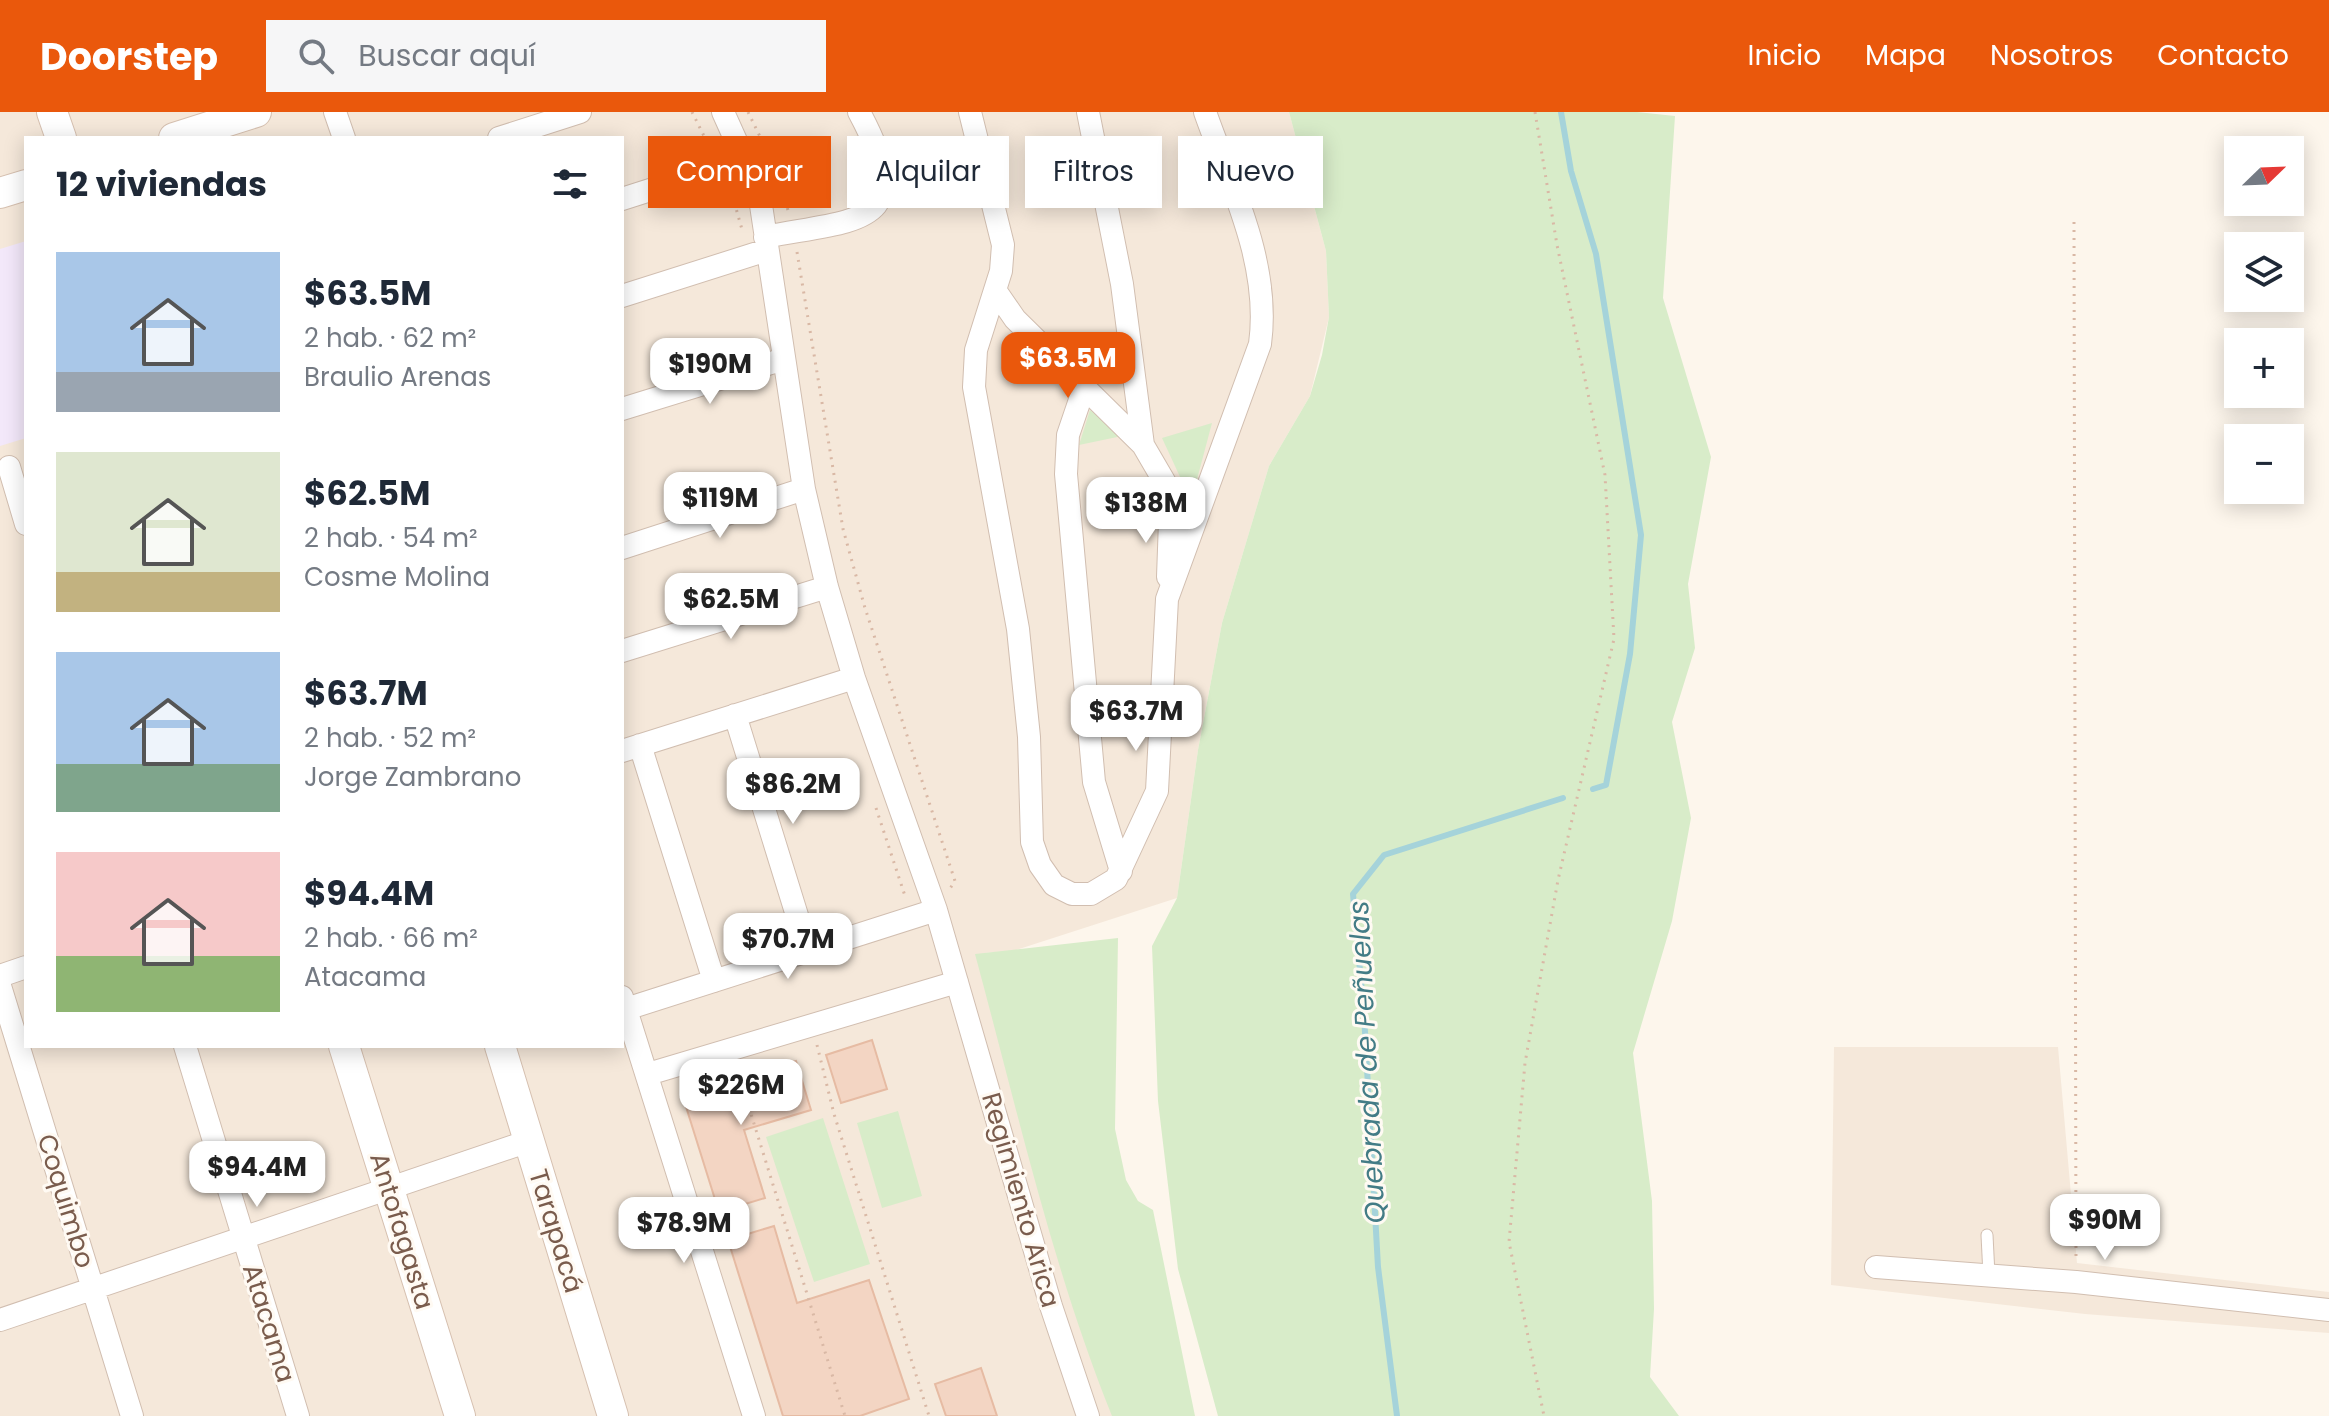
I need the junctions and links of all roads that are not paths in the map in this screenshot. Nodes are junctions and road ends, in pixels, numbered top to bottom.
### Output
1 (52, 112) edge
2 (256, 112) edge
3 (335, 112) edge
4 (580, 112) edge
5 (723, 112) edge
6 (859, 112) edge
7 (970, 112) edge
8 (1088, 112) edge
9 (1205, 112) edge
10 (221, 125) edge
11 (60, 136) edge
12 (181, 136) edge
13 (343, 136) edge
14 (505, 136) edge
15 (735, 136) edge
16 (24, 186) edge
17 (648, 191) edge
18 (0, 193) edge
19 (624, 198) edge
20 (761, 208) edge
21 (766, 243) junction
22 (995, 290) junction
23 (624, 295) edge
24 (784, 359) junction
25 (1085, 385) junction
26 (624, 408) edge
27 (1143, 445) junction
28 (12, 466) edge
29 (804, 489) junction
30 (1171, 493) junction
31 (1205, 500) junction
32 (24, 516) edge
33 (624, 547) edge
34 (827, 587) junction
35 (1167, 599) junction
36 (624, 650) edge
37 (854, 678) junction
38 (735, 715) junction
39 (631, 748) edge
40 (1121, 871) junction
41 (936, 910) junction
42 (808, 951) junction
43 (24, 968) edge
44 (0, 976) edge
45 (714, 981) junction
46 (957, 982) junction
47 (0, 986) edge
48 (624, 1003) edge
49 (186, 1048) edge
50 (345, 1048) edge
51 (501, 1048) edge
52 (648, 1074) junction
53 (529, 1141) junction
54 (389, 1189) junction
55 (1987, 1235) dead end
56 (244, 1238) junction
57 (1876, 1267) dead end
58 (1989, 1275) junction
59 (93, 1289) junction
60 (2329, 1310) edge
61 (0, 1320) edge
62 (132, 1416) edge
63 (298, 1416) edge
64 (460, 1416) edge
65 (613, 1416) edge
66 (754, 1416) edge
67 (1088, 1416) edge

1 - 11 main road
2 - 10 main road
3 - 13 street
4 - 14 street
5 - 15 street, Regimiento Arica
6 - 21 street
7 - 22 street
8 - 27 street
9 - 31 street
10 - 12 main road
16 - 18 main road
17 - 19 street
20 - 21 street, Regimiento Arica
21 - 23 street
21 - 24 street, Regimiento Arica
22 - 25 street
22 - 40 street
24 - 26 street
24 - 29 street, Regimiento Arica
25 - 27 street
25 - 40 street
27 - 30 street
28 - 32 street
29 - 33 street
29 - 34 street, Regimiento Arica
30 - 31 street
30 - 35 street
31 - 35 street
34 - 36 street
34 - 37 street, Regimiento Arica
35 - 40 street
37 - 38 street
37 - 41 street, Regimiento Arica
38 - 39 street
38 - 42 street
39 - 45 street
41 - 42 street
41 - 46 street, Regimiento Arica
42 - 45 street
43 - 44 street
45 - 48 street
46 - 52 street
46 - 67 street, Regimiento Arica
47 - 59 street, Coquimbo
48 - 52 street
49 - 56 street, Atacama
50 - 54 main road, Antofagasta
51 - 53 main road, Tarapacá
52 - 66 street
53 - 54 street
53 - 65 main road, Tarapacá
54 - 56 street
54 - 64 main road, Antofagasta
55 - 58 lane
56 - 59 street
56 - 63 street, Atacama
57 - 58 street
58 - 60 street
59 - 61 street
59 - 62 street, Coquimbo

